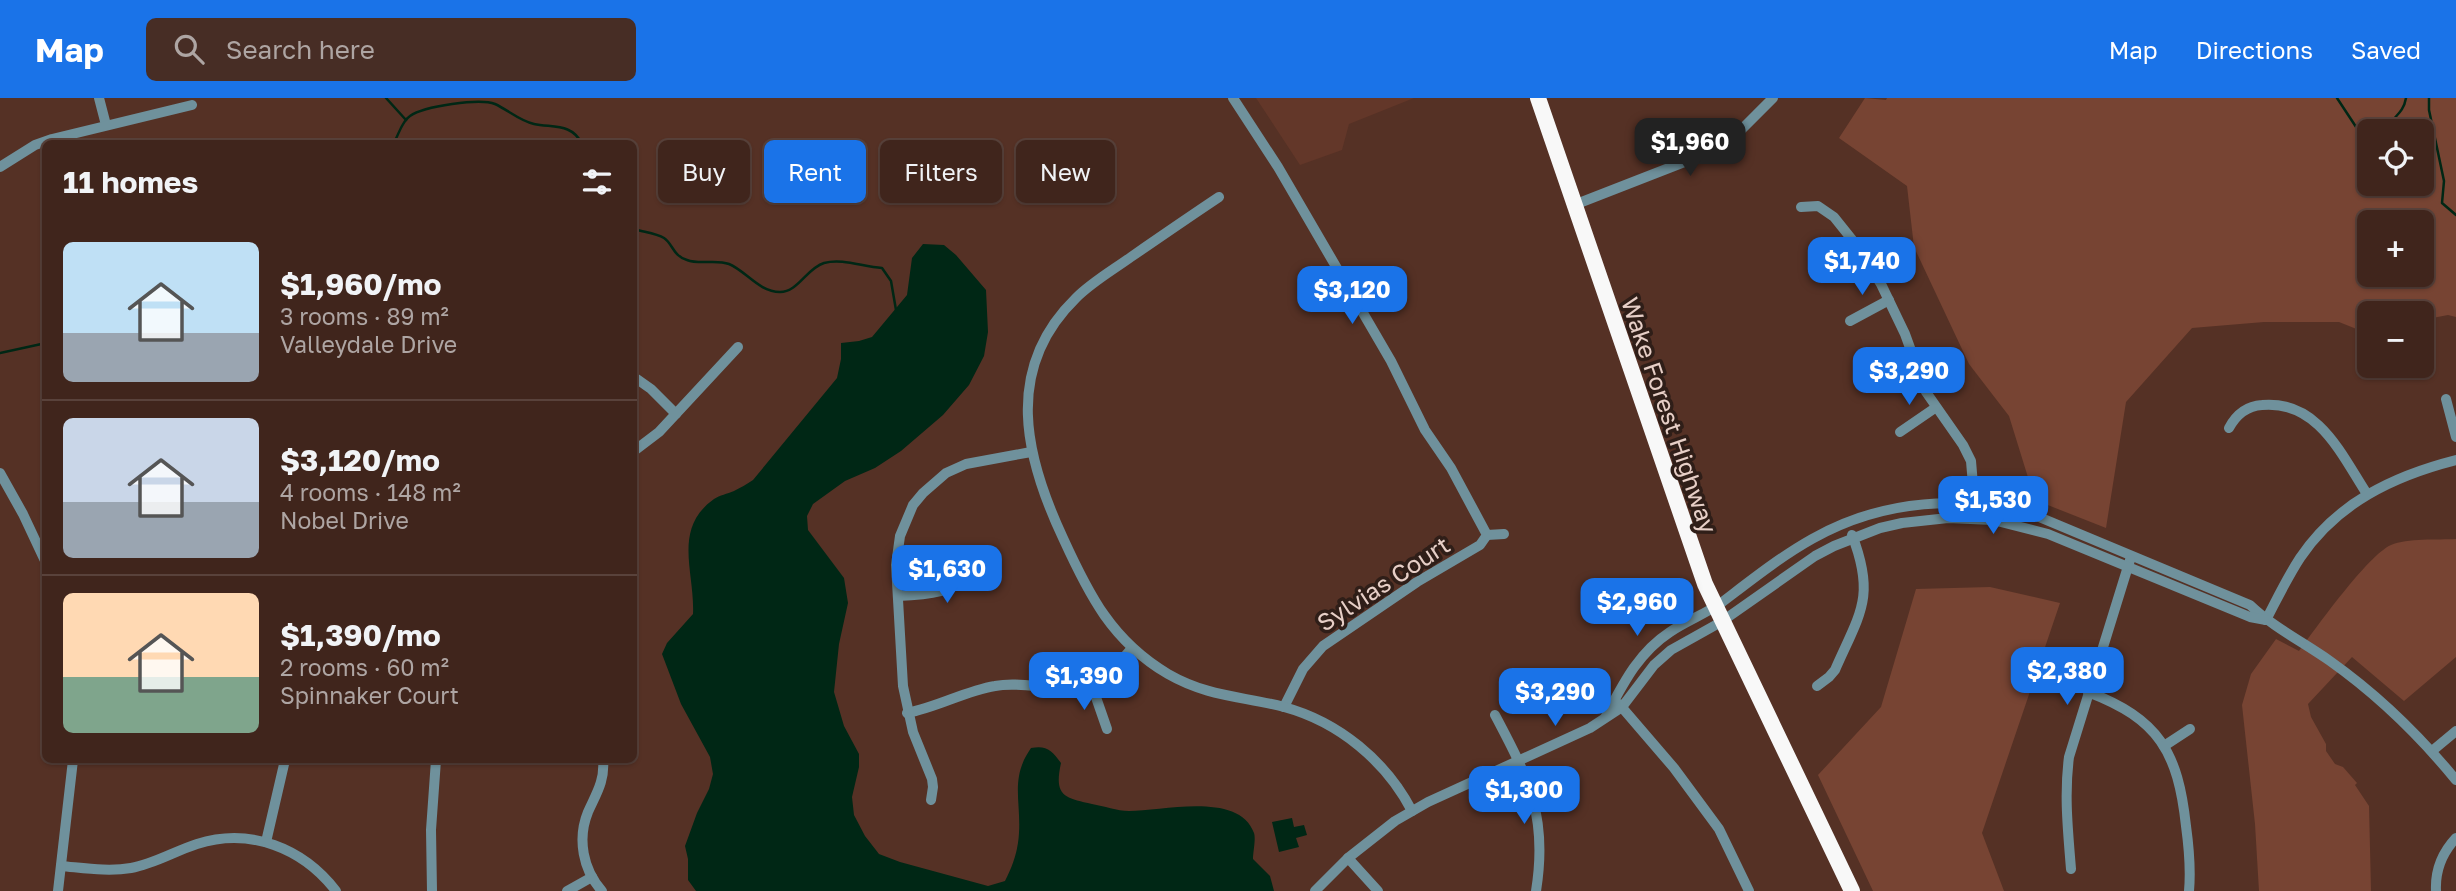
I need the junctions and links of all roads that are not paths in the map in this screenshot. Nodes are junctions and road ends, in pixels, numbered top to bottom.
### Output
1 (99, 98) edge
2 (1233, 98) edge
3 (1538, 98) edge
4 (1773, 98) edge
5 (192, 105) dead end
6 (106, 125) junction
7 (50, 140) edge
8 (42, 143) edge
9 (0, 167) edge
10 (1219, 197) dead end
11 (1574, 205) junction
12 (1801, 207) dead end
13 (1889, 300) junction
14 (1850, 321) dead end
15 (738, 347) dead end
16 (637, 379) edge
17 (2446, 399) dead end
18 (1935, 408) junction
19 (676, 414) junction
20 (2229, 428) dead end
21 (1900, 432) dead end
22 (2456, 437) edge
23 (637, 449) edge
24 (1031, 452) junction
25 (2456, 460) edge
26 (0, 473) edge
27 (2367, 494) junction
28 (1975, 503) junction
29 (1975, 519) junction
30 (1847, 523) junction
31 (1487, 534) junction
32 (1504, 534) dead end
33 (1853, 539) junction
34 (42, 554) edge
35 (2132, 554) junction
36 (2127, 566) junction
37 (976, 569) dead end
38 (898, 596) junction
39 (1718, 615) junction
40 (2266, 620) junction
41 (1132, 648) junction
42 (1091, 683) junction
43 (1817, 686) dead end
44 (2088, 692) junction
45 (1618, 703) junction
46 (1284, 707) junction
47 (907, 713) junction
48 (1495, 715) dead end
49 (1107, 729) dead end
50 (2190, 729) dead end
51 (2456, 731) edge
52 (2164, 746) junction
53 (2432, 751) junction
54 (1518, 761) junction
55 (73, 763) edge
56 (284, 763) edge
57 (436, 763) edge
58 (603, 763) edge
59 (2456, 780) edge
60 (931, 800) dead end
61 (1412, 811) junction
62 (2456, 838) edge
63 (266, 842) junction
64 (1348, 858) junction
65 (61, 866) junction
66 (2071, 869) dead end
67 (592, 877) junction
68 (1748, 888) edge
69 (58, 891) edge
70 (336, 891) edge
71 (432, 891) edge
72 (567, 891) edge
73 (602, 891) edge
74 (1315, 891) edge
75 (1378, 891) edge
76 (1536, 891) edge
77 (1734, 891) edge
78 (1852, 891) edge
79 (2189, 891) edge
80 (2436, 891) edge

1 - 6 street
2 - 31 street
3 - 11 highway, Wake Forest Highway
4 - 11 street
5 - 6 street
6 - 7 street
8 - 9 street
10 - 24 street
11 - 39 highway, Wake Forest Highway
12 - 13 street
13 - 14 street
13 - 18 street
15 - 19 street
16 - 19 street
17 - 22 street
18 - 21 street
18 - 28 street
19 - 23 street
20 - 27 street
24 - 38 street
24 - 41 street
25 - 27 street
26 - 34 street
27 - 40 street
28 - 29 street
28 - 30 street
28 - 35 street
29 - 33 street
29 - 36 street
30 - 33 street
30 - 39 street
31 - 32 street
31 - 46 street, Sylvias Court
33 - 39 street
33 - 43 street
35 - 36 street
35 - 40 street
36 - 40 street
36 - 44 street
37 - 38 street
38 - 47 street
39 - 45 street
39 - 45 street
39 - 78 highway, Wake Forest Highway
40 - 53 street
41 - 42 street
41 - 46 street
42 - 47 street
42 - 49 street
44 - 52 street
44 - 66 street
45 - 54 street
45 - 68 street
46 - 61 street
47 - 60 street
48 - 54 street
50 - 52 street
51 - 53 street
52 - 79 street
53 - 59 street
54 - 61 street
54 - 76 street
55 - 65 street
56 - 63 street
57 - 71 street
58 - 67 street
61 - 64 street
62 - 80 street
63 - 65 street
63 - 70 street
64 - 74 street
64 - 75 street
65 - 69 street
67 - 72 street
67 - 73 street
68 - 77 street

